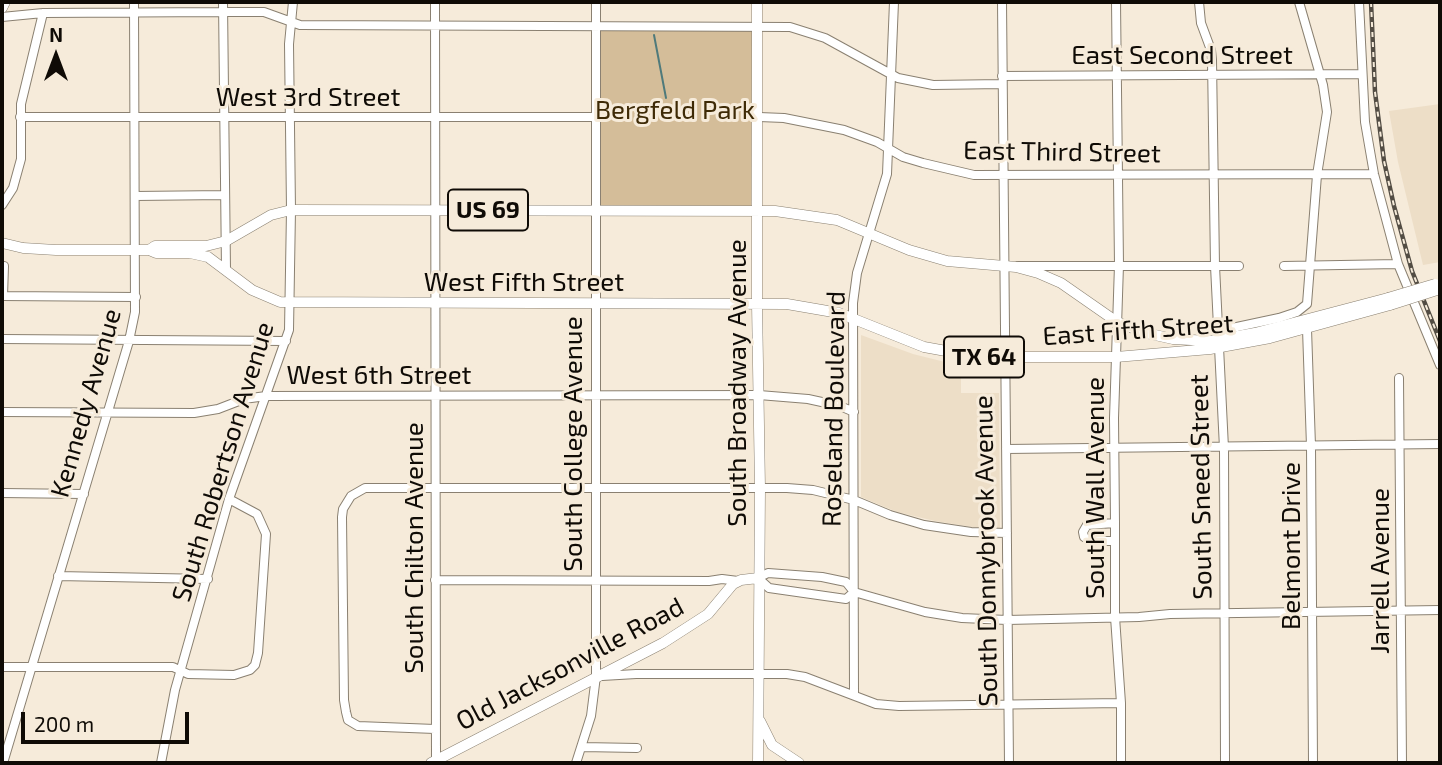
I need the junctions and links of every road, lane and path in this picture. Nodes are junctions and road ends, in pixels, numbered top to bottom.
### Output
1 (5, 2) edge
2 (134, 2) edge
3 (223, 2) edge
4 (293, 2) edge
5 (435, 2) edge
6 (596, 2) edge
7 (757, 2) edge
8 (894, 2) edge
9 (1002, 2) edge
10 (1116, 2) edge
11 (1199, 2) edge
12 (1299, 2) edge
13 (1359, 2) edge
14 (2, 8) edge
15 (133, 12) junction
16 (223, 12) junction
17 (43, 13) junction
18 (2, 17) edge
19 (290, 23) junction
20 (596, 25) junction
21 (435, 26) junction
22 (757, 26) junction
23 (1361, 74) junction
24 (1117, 75) junction
25 (1211, 75) junction
26 (893, 76) junction
27 (1320, 76) junction
28 (1002, 80) junction
29 (20, 117) junction
30 (223, 117) junction
31 (596, 117) junction
32 (758, 117) junction
33 (135, 118) junction
34 (290, 118) junction
35 (435, 118) junction
36 (889, 148) junction
37 (1118, 174) junction
38 (1213, 174) junction
39 (1374, 174) junction
40 (1003, 175) junction
41 (1317, 175) junction
42 (135, 195) junction
43 (225, 195) junction
44 (2, 205) edge
45 (291, 210) junction
46 (435, 210) junction
47 (594, 210) junction
48 (757, 211) junction
49 (870, 233) junction
50 (226, 241) junction
51 (2, 243) edge
52 (136, 250) junction
53 (149, 250) junction
54 (1398, 264) junction
55 (1119, 265) junction
56 (1239, 265) dead end
57 (4, 266) dead end
58 (1215, 266) junction
59 (1284, 266) dead end
60 (1007, 267) junction
61 (1310, 267) junction
62 (226, 270) junction
63 (1438, 286) edge
64 (3, 296) edge
65 (136, 297) junction
66 (1389, 301) junction
67 (291, 302) junction
68 (435, 303) junction
69 (594, 303) junction
70 (757, 303) junction
71 (853, 318) junction
72 (1117, 322) junction
73 (1307, 329) junction
74 (2, 339) edge
75 (1219, 340) junction
76 (129, 341) junction
77 (286, 341) junction
78 (1116, 357) junction
79 (1005, 358) junction
80 (1440, 365) edge
81 (1399, 378) dead end
82 (759, 395) junction
83 (266, 396) junction
84 (435, 396) junction
85 (595, 396) junction
86 (2, 412) edge
87 (854, 412) junction
88 (107, 414) junction
89 (1400, 444) junction
90 (1440, 444) edge
91 (1311, 446) junction
92 (1114, 447) junction
93 (1224, 447) junction
94 (1006, 449) junction
95 (594, 488) junction
96 (760, 488) junction
97 (435, 489) junction
98 (2, 493) edge
99 (84, 494) junction
100 (229, 499) junction
101 (854, 500) junction
102 (1115, 523) junction
103 (1007, 533) junction
104 (1115, 541) junction
105 (58, 576) junction
106 (758, 578) junction
107 (208, 579) junction
108 (435, 580) junction
109 (709, 581) junction
110 (738, 581) junction
111 (594, 582) junction
112 (854, 592) junction
113 (723, 596) junction
114 (1440, 610) edge
115 (1401, 611) junction
116 (1224, 613) junction
117 (1312, 613) junction
118 (1115, 617) junction
119 (1007, 620) junction
120 (622, 663) junction
121 (2, 667) edge
122 (31, 667) junction
123 (181, 670) junction
124 (636, 674) junction
125 (758, 674) junction
126 (596, 676) junction
127 (854, 695) junction
128 (1121, 703) junction
129 (1008, 704) junction
130 (758, 716) junction
131 (435, 729) junction
132 (582, 747) junction
133 (637, 748) dead end
134 (3, 759) edge
135 (434, 762) edge
136 (161, 763) edge
137 (576, 763) edge
138 (758, 763) edge
139 (799, 763) edge
140 (1009, 763) edge
141 (1121, 763) edge
142 (1225, 763) edge
143 (1313, 763) edge
144 (1402, 763) edge

1 - 14 main road
2 - 15 street, Kennedy Avenue
3 - 16 street
4 - 19 street, South Robertson Avenue
5 - 21 street, South Chilton Avenue
6 - 20 street, South College Avenue
7 - 22 main road, South Broadway Avenue
8 - 26 street, Roseland Boulevard
9 - 28 street, South Donnybrook Avenue
10 - 24 street, South Wall Avenue
11 - 25 street, South Sneed Street
12 - 27 street
13 - 23 street
15 - 16 street, East Second Street
15 - 17 street, East Second Street
15 - 33 street, Kennedy Avenue
16 - 19 street, East Second Street
16 - 30 street
17 - 18 street, East Second Street
17 - 29 street
19 - 21 street, East Second Street
19 - 34 street, South Robertson Avenue
20 - 21 street, East Second Street
20 - 22 street, East Second Street
20 - 31 street, South College Avenue
21 - 35 street, South Chilton Avenue
22 - 26 street, East Second Street
22 - 32 main road, South Broadway Avenue
23 - 27 street, East Second Street
23 - 39 street
24 - 25 street, East Second Street
24 - 28 street, East Second Street
24 - 37 street, South Wall Avenue
25 - 27 street, East Second Street
25 - 38 street, South Sneed Street
26 - 28 street, East Second Street
26 - 36 street, Roseland Boulevard
27 - 41 street
28 - 40 street, South Donnybrook Avenue
29 - 33 street, West 3rd Street
29 - 44 street
30 - 33 street, West 3rd Street
30 - 34 street, West 3rd Street
30 - 43 street
31 - 35 street, West 3rd Street
31 - 47 street, South College Avenue
32 - 36 street, East Third Street
32 - 48 main road, South Broadway Avenue
33 - 42 street, Kennedy Avenue
34 - 35 street, West 3rd Street
34 - 45 street, South Robertson Avenue
35 - 46 street, South Chilton Avenue
36 - 40 street, East Third Street
36 - 49 street, Roseland Boulevard
37 - 38 street, East Third Street
37 - 40 street, East Third Street
37 - 55 street, South Wall Avenue
38 - 41 street, East Third Street
38 - 58 street, South Sneed Street
39 - 41 street, East Third Street
39 - 54 street
40 - 60 street, South Donnybrook Avenue
41 - 61 street
42 - 43 street
42 - 52 street, Kennedy Avenue
43 - 50 street
45 - 46 main road, US 69
45 - 50 main road, US 69
45 - 67 street, South Robertson Avenue
46 - 47 main road, US 69
46 - 68 street, South Chilton Avenue
47 - 48 main road, US 69
47 - 69 street, South College Avenue
48 - 49 main road, TX 64
48 - 70 main road, South Broadway Avenue
49 - 60 main road, TX 64
49 - 71 street, Roseland Boulevard
50 - 53 main road, US 69
50 - 62 street
51 - 52 main road, US 69
52 - 53 main road, US 69
52 - 65 street, Kennedy Avenue
53 - 62 main road, US 69
54 - 61 street
54 - 80 street
55 - 58 street
55 - 60 street
55 - 72 street, South Wall Avenue
56 - 58 street
57 - 64 street
58 - 75 street, South Sneed Street
59 - 61 street
60 - 72 main road, TX 64
60 - 79 street, South Donnybrook Avenue
61 - 75 street
62 - 67 main road, US 69
63 - 66 main road, TX 64, bridge
64 - 65 street
65 - 76 street, Kennedy Avenue
66 - 73 main road, East Fifth Street / TX 64
66 - 75 main road, East Fifth Street / TX 64
67 - 68 main road, West Fifth Street / US 69
67 - 77 street, South Robertson Avenue
68 - 69 main road, West Fifth Street / US 69
68 - 84 street, South Chilton Avenue
69 - 70 main road, West Fifth Street / US 69
69 - 85 street, South College Avenue
70 - 71 main road, East Fifth Street / TX 64
70 - 82 main road, South Broadway Avenue
71 - 79 main road, East Fifth Street / TX 64
71 - 87 street, Roseland Boulevard
72 - 75 main road, East Fifth Street / TX 64
72 - 78 street, South Wall Avenue
73 - 75 main road, East Fifth Street / TX 64
73 - 91 street, Belmont Drive
74 - 76 street
75 - 78 main road, East Fifth Street / TX 64
75 - 93 street, South Sneed Street
76 - 77 street
76 - 88 street, Kennedy Avenue
77 - 83 street, South Robertson Avenue
78 - 79 main road, East Fifth Street / TX 64
78 - 92 street, South Wall Avenue
79 - 94 street, South Donnybrook Avenue
81 - 89 street, Jarrell Avenue
82 - 85 street, West 6th Street
82 - 87 street, West 6th Street
82 - 96 main road, South Broadway Avenue
83 - 84 street, West 6th Street
83 - 88 street, West 6th Street
83 - 100 street, South Robertson Avenue
84 - 85 street, West 6th Street
84 - 97 street, South Chilton Avenue
85 - 95 street, South College Avenue
86 - 88 street, West 6th Street
87 - 101 street, Roseland Boulevard
88 - 99 street, Kennedy Avenue
89 - 90 street
89 - 91 street
89 - 115 street, Jarrell Avenue
91 - 93 street
91 - 117 street, Belmont Drive
92 - 93 street
92 - 94 street
92 - 102 street, South Wall Avenue
93 - 116 street, South Sneed Street
94 - 103 street, South Donnybrook Avenue
95 - 96 street
95 - 97 street
95 - 111 street, South College Avenue
96 - 101 street
96 - 106 main road, South Broadway Avenue
97 - 108 street, South Chilton Avenue
97 - 131 street
98 - 99 street
99 - 105 street, Kennedy Avenue
100 - 107 street, South Robertson Avenue
100 - 123 street
101 - 103 street
101 - 112 street, Roseland Boulevard
102 - 104 street, South Wall Avenue
102 - 104 street
103 - 119 street, South Donnybrook Avenue
104 - 118 street, South Wall Avenue
105 - 107 street
105 - 122 street, Kennedy Avenue
106 - 110 main road
106 - 112 street
106 - 112 street
106 - 125 main road, South Broadway Avenue
107 - 123 street, South Robertson Avenue
108 - 111 street
108 - 131 street, South Chilton Avenue
109 - 110 street
109 - 111 street
109 - 113 street
110 - 113 main road, Old Jacksonville Road
111 - 126 street, South College Avenue
112 - 119 street
112 - 127 street, Roseland Boulevard
113 - 120 main road, Old Jacksonville Road
114 - 115 street
115 - 117 street
115 - 144 street, Jarrell Avenue
116 - 117 street
116 - 118 street
116 - 142 street, South Sneed Street
117 - 143 street, Belmont Drive
118 - 119 street
118 - 128 street, South Wall Avenue
119 - 129 street, South Donnybrook Avenue
120 - 124 street
120 - 126 main road, Old Jacksonville Road
121 - 122 street
122 - 123 street
122 - 134 street, Kennedy Avenue
123 - 136 street, South Robertson Avenue
124 - 125 street
124 - 126 street
125 - 127 street
125 - 130 main road, South Broadway Avenue
126 - 132 street, South College Avenue
126 - 135 main road, Old Jacksonville Road
127 - 129 street
128 - 129 street
128 - 141 street, South Wall Avenue
129 - 140 street, South Donnybrook Avenue
130 - 138 main road, South Broadway Avenue
130 - 139 main road
131 - 135 street, South Chilton Avenue
132 - 133 street
132 - 137 street, South College Avenue

